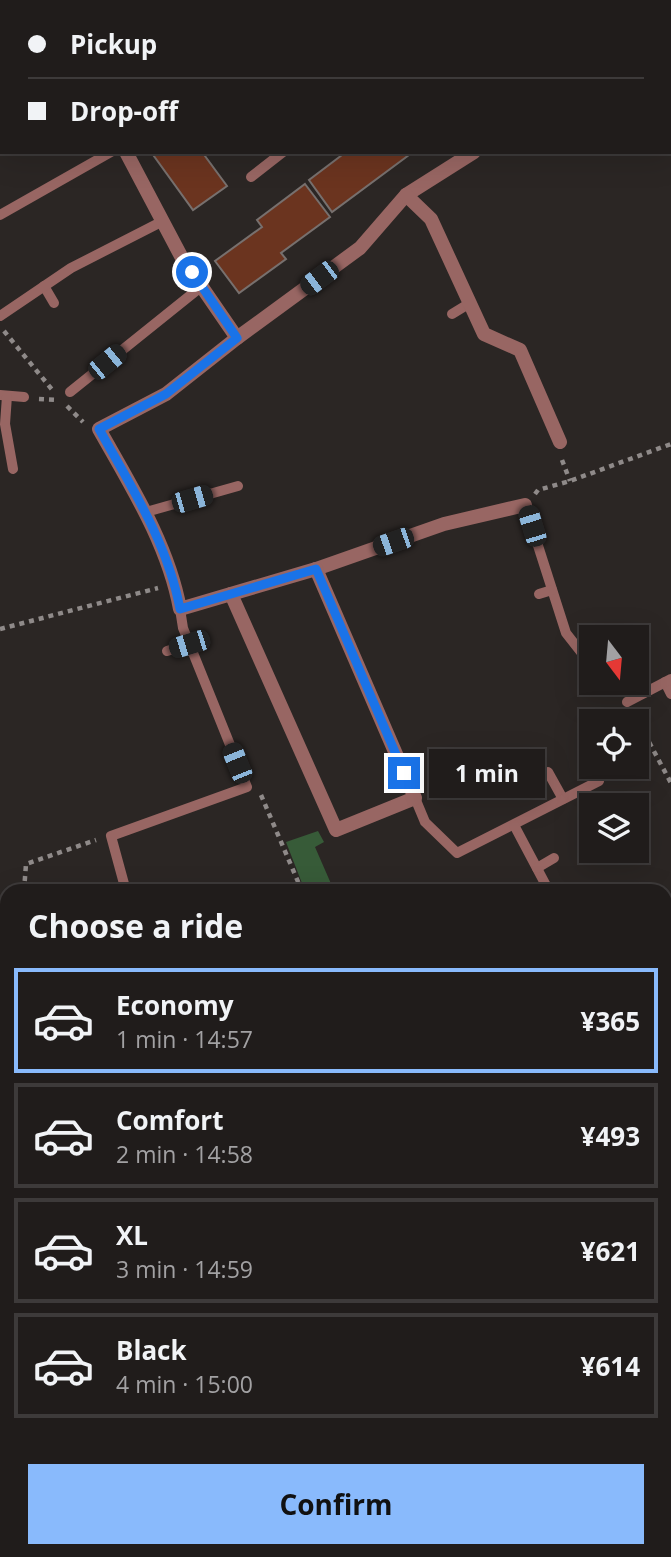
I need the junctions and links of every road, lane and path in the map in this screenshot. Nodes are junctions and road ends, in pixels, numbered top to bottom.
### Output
1 (107, 154) edge
2 (127, 154) edge
3 (280, 154) edge
4 (471, 154) edge
5 (251, 177) dead end
6 (406, 195) junction
7 (0, 215) edge
8 (163, 221) junction
9 (44, 286) junction
10 (202, 286) junction
11 (54, 303) dead end
12 (470, 303) junction
13 (452, 314) dead end
14 (0, 316) edge
15 (1, 327) edge
16 (237, 338) junction
17 (70, 392) dead end
18 (3, 396) edge
19 (23, 397) joint
20 (62, 401) junction
21 (99, 429) junction
22 (560, 442) dead end
23 (671, 444) edge
24 (13, 469) dead end
25 (238, 486) dead end
26 (525, 505) junction
27 (146, 512) junction
28 (316, 569) junction
29 (175, 584) junction
30 (552, 590) junction
31 (231, 594) junction
32 (539, 594) dead end
33 (180, 609) junction
34 (0, 629) edge
35 (189, 644) junction
36 (579, 650) edge
37 (167, 651) dead end
38 (668, 680) edge
39 (671, 694) edge
40 (627, 702) joint
41 (548, 772) dead end
42 (600, 781) dead end
43 (671, 783) edge
44 (247, 787) junction
45 (415, 798) junction
46 (563, 799) junction
47 (514, 825) junction
48 (111, 836) junction
49 (554, 859) dead end
50 (537, 868) junction
51 (25, 884) edge
52 (124, 884) edge
53 (299, 884) edge
54 (545, 884) edge

1 - 7 lane
2 - 8 street
3 - 5 lane
4 - 6 street
6 - 12 street
6 - 16 street
8 - 9 lane
8 - 10 street
9 - 11 lane
9 - 14 lane
10 - 16 street
10 - 17 lane
12 - 13 lane
12 - 22 street
15 - 20 path
16 - 21 street
18 - 19 lane
18 - 24 lane
19 - 20 path
20 - 21 path
21 - 27 street
23 - 26 path
25 - 27 lane
26 - 28 street
26 - 30 lane
27 - 29 street
28 - 31 street
28 - 45 street
29 - 33 street
29 - 34 path
30 - 32 lane
30 - 36 lane
31 - 33 street
31 - 45 street
33 - 35 lane
35 - 37 lane
35 - 44 lane
38 - 39 lane
38 - 40 lane
40 - 43 path
41 - 46 lane
42 - 46 lane
44 - 48 lane
44 - 53 path
45 - 47 lane
46 - 47 lane
47 - 50 lane
48 - 51 path
48 - 52 lane
49 - 50 lane
50 - 54 lane

